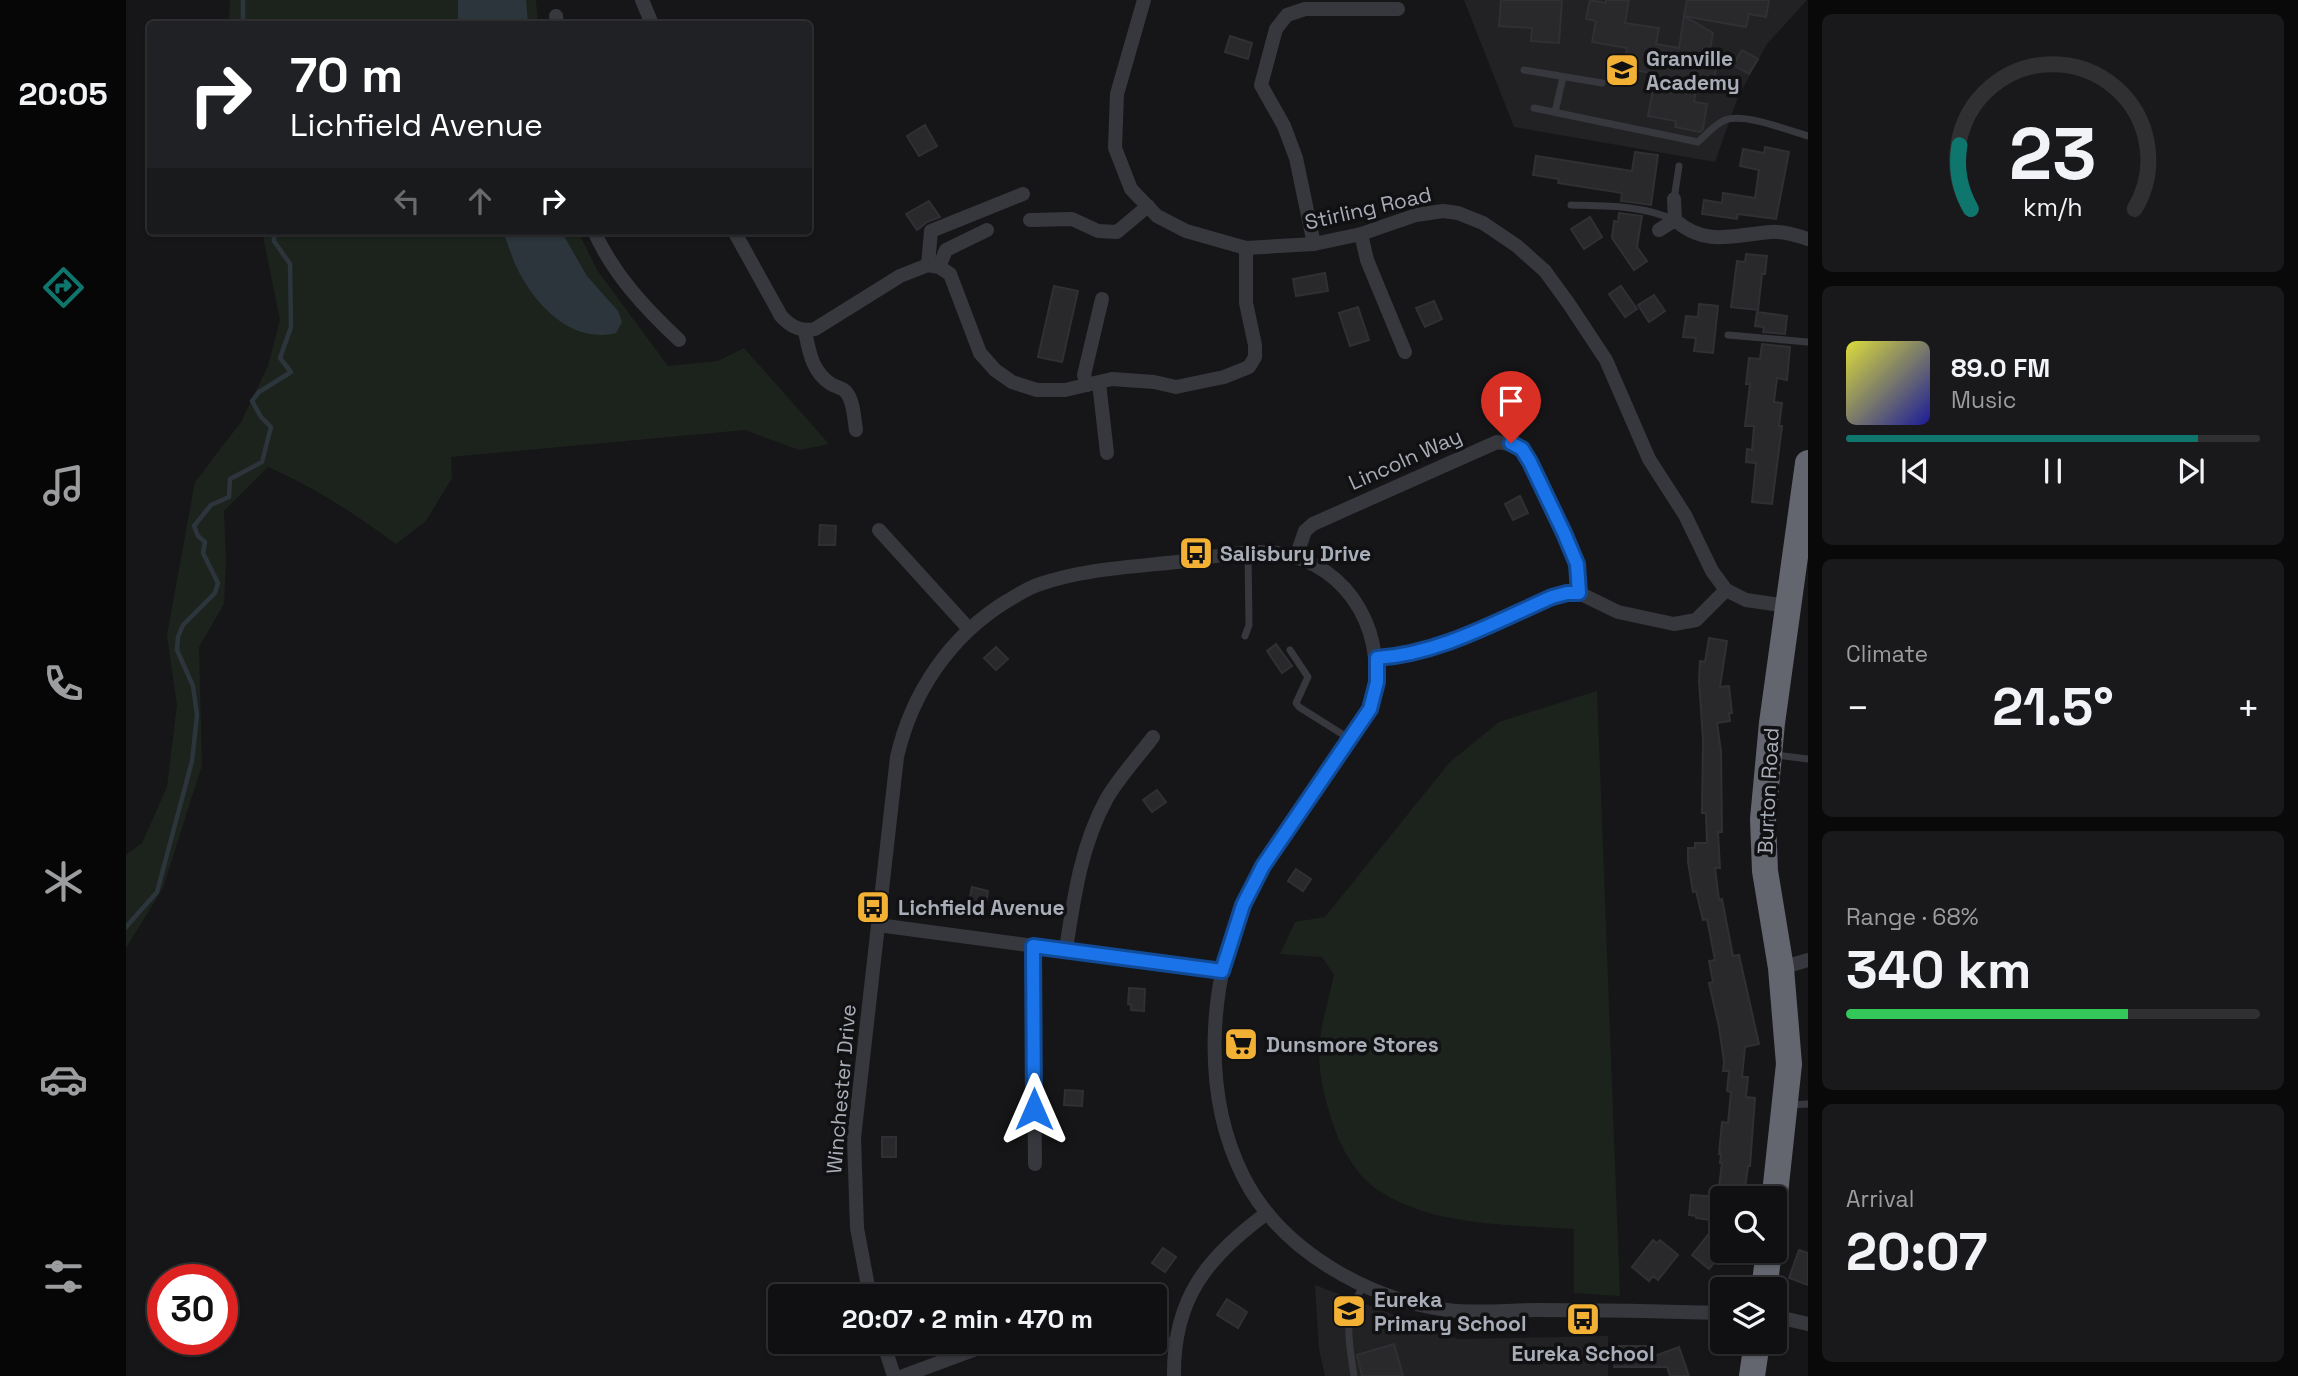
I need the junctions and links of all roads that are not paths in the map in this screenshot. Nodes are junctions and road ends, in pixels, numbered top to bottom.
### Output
1 (642, 0) edge
2 (1144, 0) edge
3 (1379, 5) edge
4 (1398, 9) dead end
5 (651, 21) edge
6 (1524, 69) dead end
7 (1563, 77) junction
8 (1602, 83) dead end
9 (1534, 108) dead end
10 (1555, 111) junction
11 (1808, 136) edge
12 (1679, 166) dead end
13 (1023, 194) dead end
14 (1674, 200) joint
15 (1572, 205) dead end
16 (1147, 206) junction
17 (1030, 220) dead end
18 (1675, 220) junction
19 (987, 230) dead end
20 (1659, 230) dead end
21 (1360, 234) junction
22 (596, 235) edge
23 (736, 235) edge
24 (1808, 239) edge
25 (1314, 244) junction
26 (1246, 248) junction
27 (934, 266) junction
28 (1102, 299) dead end
29 (805, 331) junction
30 (1728, 335) dead end
31 (678, 340) dead end
32 (1808, 342) edge
33 (1405, 352) dead end
34 (1093, 384) junction
35 (856, 430) dead end
36 (1107, 453) dead end
37 (1808, 463) edge
38 (879, 530) dead end
39 (1248, 552) junction
40 (1296, 557) junction
41 (1726, 590) junction
42 (1579, 593) junction
43 (1788, 606) junction
44 (969, 628) junction
45 (1245, 636) dead end
46 (1290, 650) dead end
47 (1377, 658) junction
48 (1153, 737) dead end
49 (1350, 740) junction
50 (1768, 754) junction
51 (1808, 759) edge
52 (878, 925) junction
53 (1033, 946) junction
54 (1066, 949) junction
55 (1808, 960) edge
56 (1781, 968) junction
57 (1222, 971) junction
58 (1797, 1105) edge
59 (1035, 1164) dead end
60 (1778, 1186) edge
61 (1267, 1213) junction
62 (868, 1284) edge
63 (1364, 1284) junction
64 (1710, 1313) edge
65 (1787, 1319) edge
66 (1808, 1324) edge
67 (1167, 1344) edge
68 (1174, 1345) junction
69 (887, 1354) edge
70 (963, 1354) edge
71 (1755, 1354) edge
72 (894, 1376) edge
73 (903, 1376) edge
74 (1174, 1376) edge
75 (1354, 1376) edge
76 (1752, 1376) edge

1 - 5 street
2 - 16 street, Stirling Road
3 - 4 street
3 - 25 street
6 - 7 lane
7 - 8 lane
7 - 10 lane
9 - 10 lane
10 - 11 lane
12 - 14 lane
13 - 27 street
14 - 18 street
15 - 18 lane
16 - 17 street
16 - 26 street, Stirling Road
18 - 20 street
18 - 24 street
19 - 27 street
21 - 25 street, Stirling Road
21 - 33 street
21 - 41 street, Stirling Road
22 - 31 street
23 - 29 street
25 - 26 street, Stirling Road
26 - 34 street
27 - 29 street
27 - 34 street
28 - 34 street
29 - 35 street
30 - 32 lane
34 - 36 street
37 - 43 highway, Burton Road
38 - 44 street
39 - 40 street
39 - 44 street
39 - 45 lane
40 - 42 street, Lincoln Way
40 - 47 street
41 - 42 street
41 - 43 street
42 - 47 street
43 - 50 highway, Burton Road
44 - 52 street
46 - 49 lane
47 - 49 street
48 - 54 street
49 - 57 street
50 - 51 lane
50 - 56 highway, Burton Road
52 - 53 street
52 - 62 street, Winchester Drive
53 - 54 street
53 - 59 street
54 - 57 street
55 - 56 street
56 - 58 highway, Burton Road
57 - 61 street
58 - 60 highway, Burton Road
61 - 63 street
61 - 68 street
63 - 64 street
63 - 75 lane
65 - 66 street
67 - 68 street
68 - 74 street
69 - 72 street
70 - 73 street
71 - 76 highway

